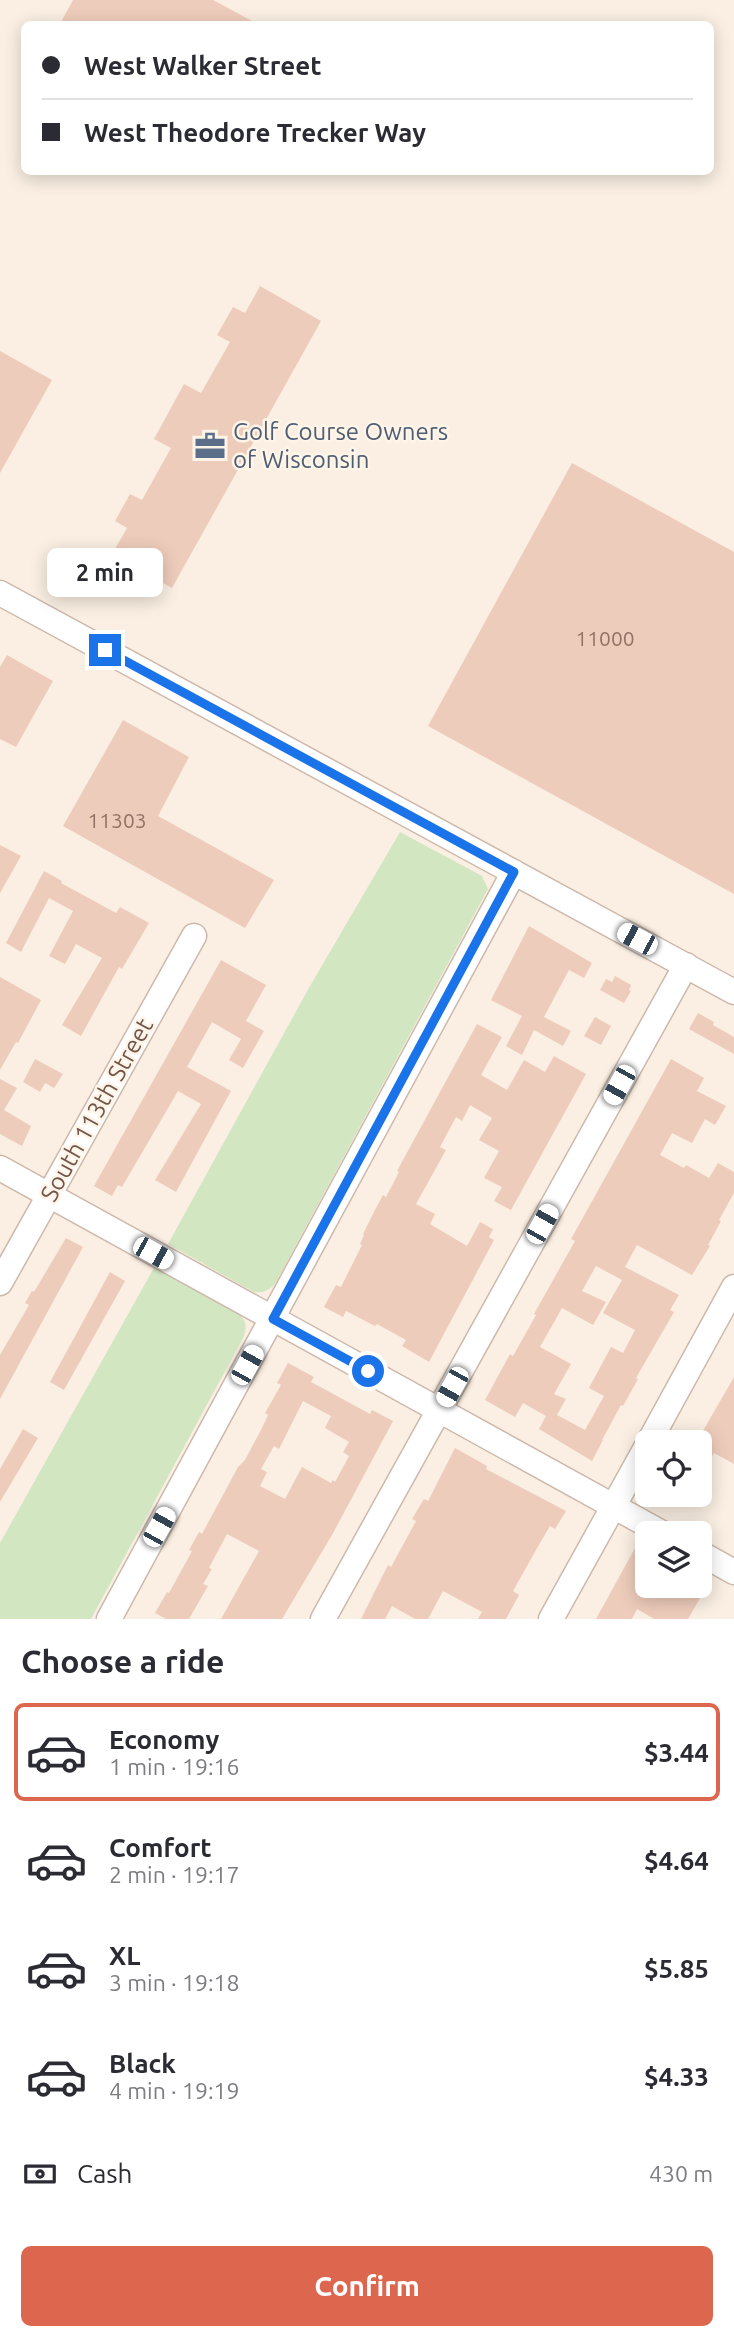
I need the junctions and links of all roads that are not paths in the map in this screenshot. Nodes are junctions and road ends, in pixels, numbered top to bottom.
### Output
1 (0, 593) edge
2 (514, 872) junction
3 (194, 936) dead end
4 (686, 965) junction
5 (734, 992) edge
6 (0, 1168) edge
7 (50, 1195) junction
8 (0, 1283) edge
9 (734, 1287) edge
10 (273, 1319) junction
11 (439, 1410) junction
12 (655, 1430) edge
13 (635, 1466) edge
14 (613, 1506) junction
15 (640, 1521) edge
16 (712, 1560) edge
17 (734, 1572) edge
18 (109, 1619) edge
19 (323, 1619) edge
20 (551, 1619) edge

1 - 2 street
2 - 4 street
2 - 10 street
3 - 7 street, South 113th Street
4 - 5 street
4 - 11 street
6 - 7 street
7 - 8 street, South 113th Street
7 - 10 street
9 - 12 street
10 - 11 street
10 - 18 street
11 - 14 street
11 - 19 street
13 - 14 street
14 - 15 street
14 - 20 street
16 - 17 street

